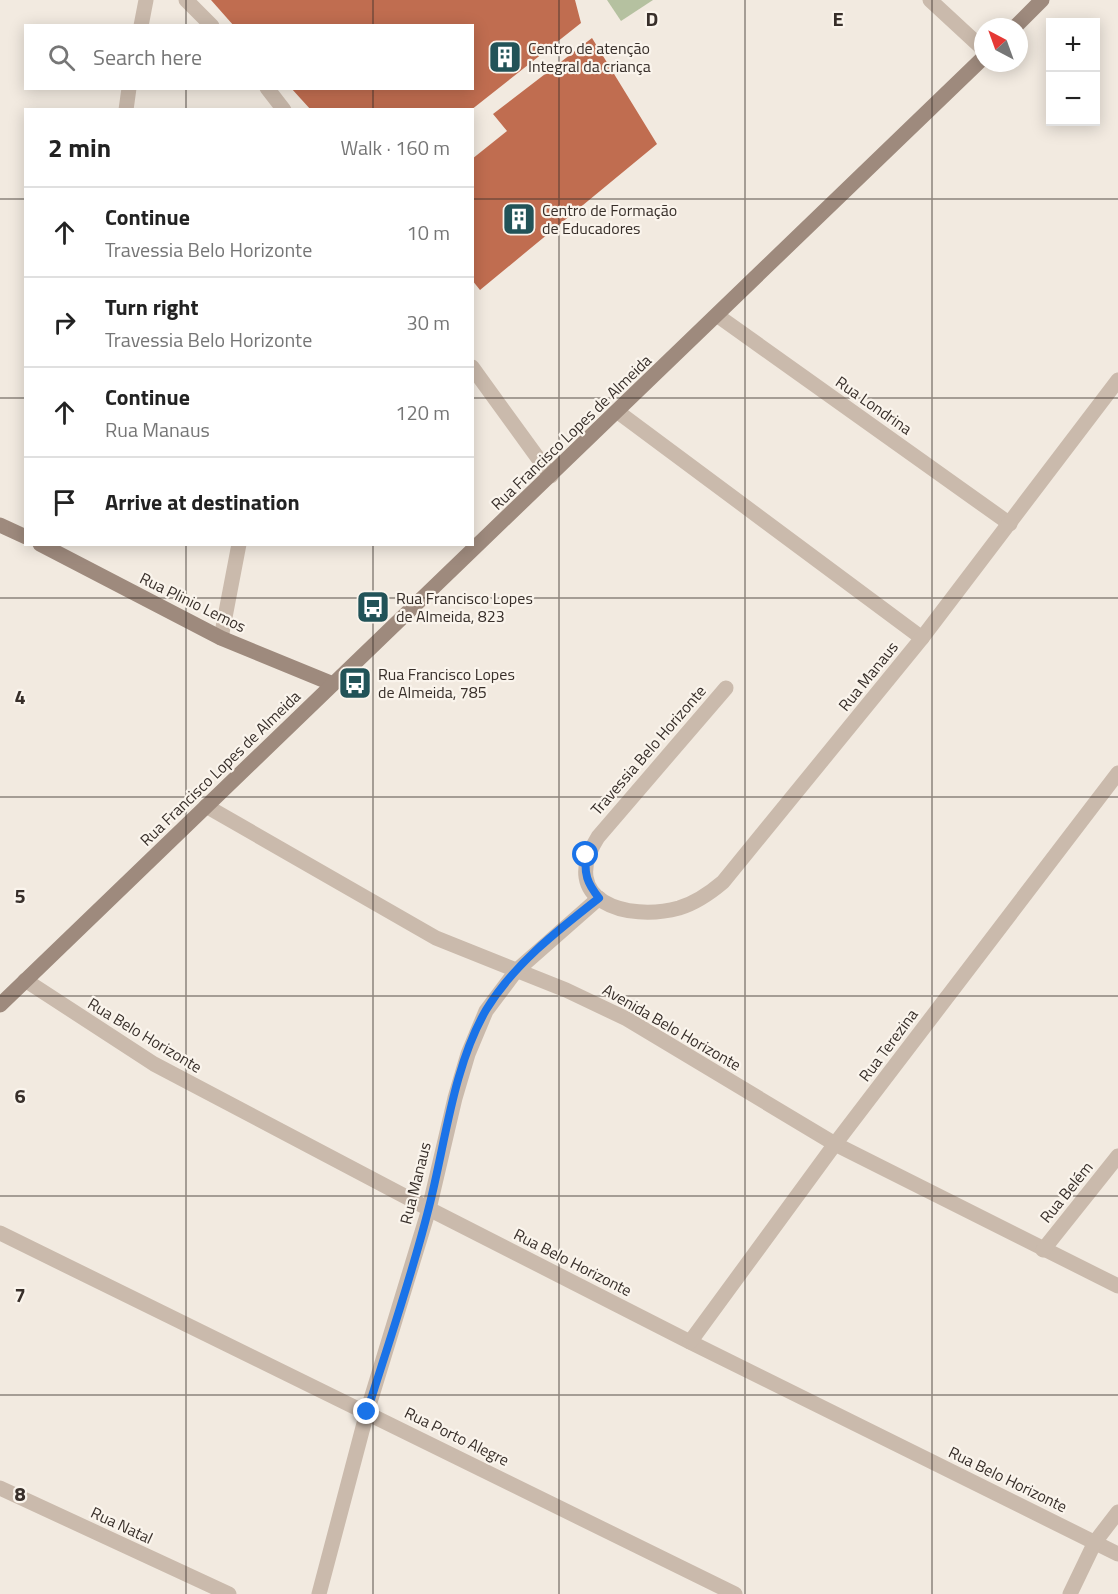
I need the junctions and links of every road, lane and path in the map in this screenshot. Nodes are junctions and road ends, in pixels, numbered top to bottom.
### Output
1 (146, 0) edge
2 (186, 0) edge
3 (1042, 0) edge
4 (938, 3) edge
5 (1024, 18) edge
6 (141, 24) edge
7 (210, 24) edge
8 (974, 40) edge
9 (974, 67) edge
10 (129, 90) edge
11 (269, 90) edge
12 (126, 108) edge
13 (282, 108) edge
14 (718, 316) junction
15 (474, 370) edge
16 (1118, 380) edge
17 (618, 412) junction
18 (551, 476) junction
19 (1010, 524) junction
20 (0, 525) edge
21 (24, 536) edge
22 (45, 546) edge
23 (239, 546) edge
24 (922, 638) junction
25 (221, 639) junction
26 (333, 684) junction
27 (726, 688) dead end
28 (1118, 773) edge
29 (206, 806) junction
30 (599, 898) junction
31 (516, 971) junction
32 (25, 980) junction
33 (0, 1005) edge
34 (835, 1144) junction
35 (1118, 1156) edge
36 (429, 1209) junction
37 (0, 1233) edge
38 (1043, 1250) junction
39 (1118, 1286) edge
40 (690, 1342) junction
41 (367, 1412) junction
42 (0, 1488) edge
43 (1118, 1512) edge
44 (1095, 1542) junction
45 (1118, 1554) edge
46 (229, 1594) edge
47 (319, 1594) edge
48 (735, 1594) edge
49 (1070, 1594) edge

1 - 6 street
2 - 7 street
3 - 5 main road
4 - 8 street
9 - 14 main road, Rua Francisco Lopes de Almeida
10 - 12 street
11 - 13 street
14 - 17 main road, Rua Francisco Lopes de Almeida
14 - 19 street, Rua Londrina
15 - 18 street
16 - 19 street, Rua Manaus
17 - 18 main road, Rua Francisco Lopes de Almeida
17 - 24 street
18 - 26 main road, Rua Francisco Lopes de Almeida
19 - 24 street, Rua Manaus
20 - 21 main road
22 - 25 main road, Rua Plinio Lemos
23 - 25 street
24 - 30 street, Rua Manaus
25 - 26 main road, Rua Plinio Lemos
26 - 29 main road, Rua Francisco Lopes de Almeida
27 - 30 street, Travessia Belo Horizonte
28 - 34 street, Rua Terezina
29 - 31 street, Avenida Belo Horizonte
29 - 32 main road, Rua Francisco Lopes de Almeida
30 - 31 street
31 - 34 street, Avenida Belo Horizonte
31 - 36 street, Rua Manaus
32 - 33 main road, Rua Francisco Lopes de Almeida
32 - 36 street, Rua Belo Horizonte
34 - 38 street, Avenida Belo Horizonte
34 - 40 street, Rua Terezina
35 - 38 street, Rua Belém
36 - 40 street, Rua Belo Horizonte
36 - 41 street, Rua Manaus
37 - 41 street, Rua Porto Alegre
38 - 39 street, Avenida Belo Horizonte
40 - 44 street, Rua Belo Horizonte
41 - 47 street, Rua Manaus
41 - 48 street, Rua Porto Alegre
42 - 46 street, Rua Natal
43 - 44 street
44 - 45 street, Rua Belo Horizonte
44 - 49 street

